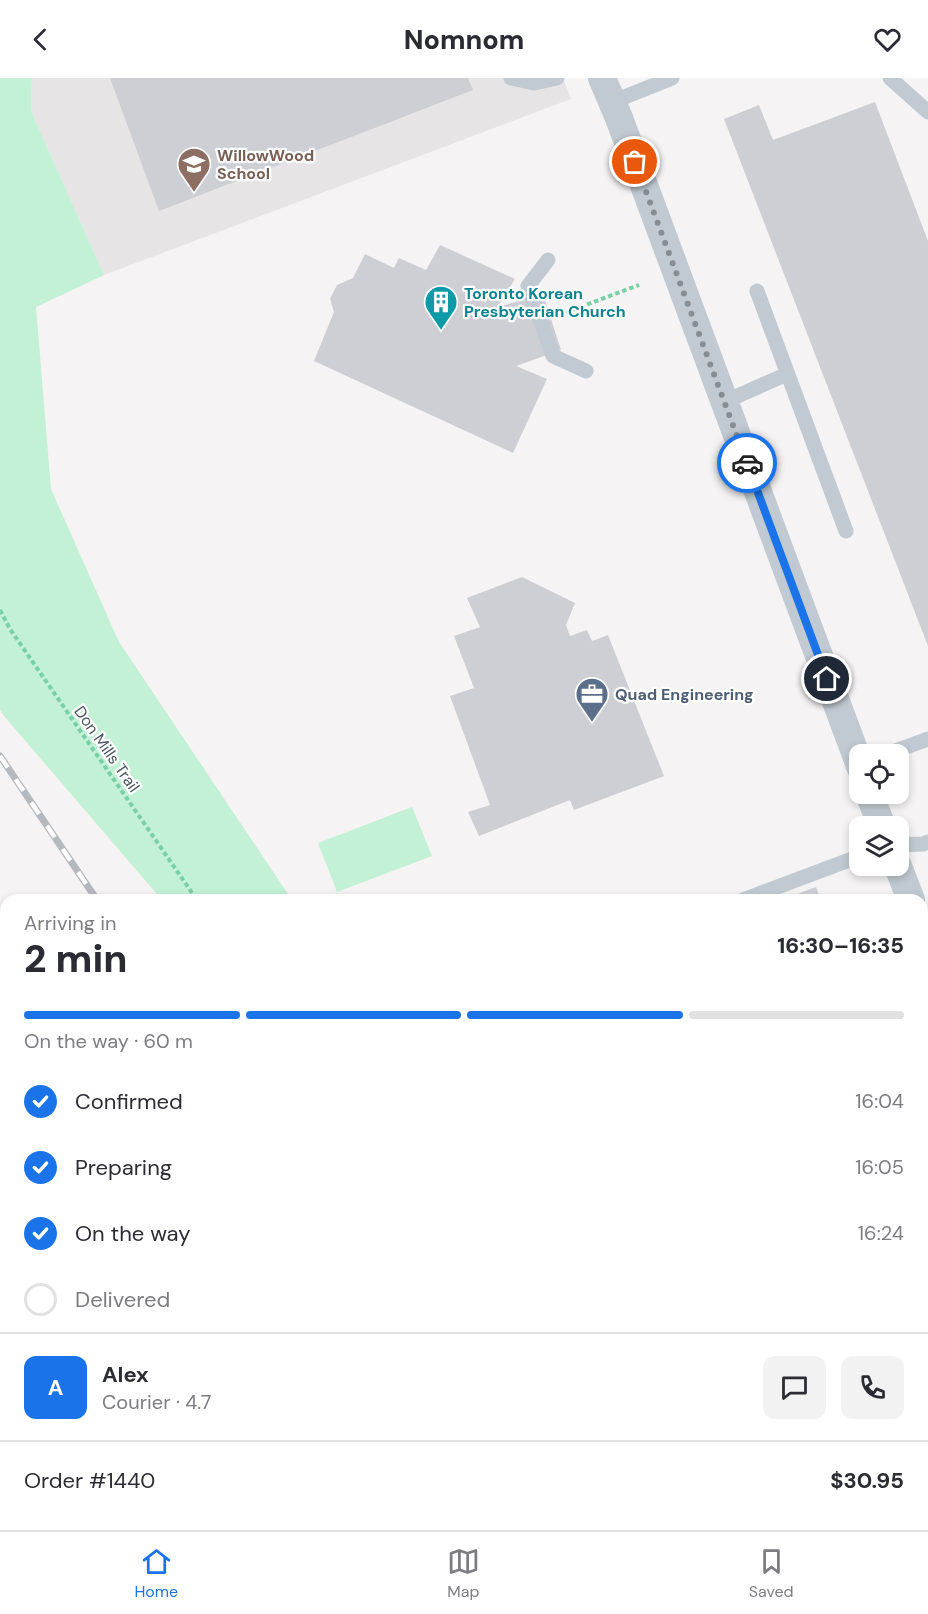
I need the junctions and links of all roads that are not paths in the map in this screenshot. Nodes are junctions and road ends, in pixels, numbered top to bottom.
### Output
1 (511, 78) edge
2 (557, 78) edge
3 (672, 78) edge
4 (890, 78) edge
5 (607, 90) edge
6 (928, 112) edge
7 (548, 260) dead end
8 (757, 291) dead end
9 (586, 371) dead end
10 (787, 374) junction
11 (724, 402) junction
12 (846, 531) dead end
13 (928, 739) edge
14 (851, 744) edge
15 (909, 746) edge
16 (928, 842) edge
17 (909, 845) edge
18 (849, 860) edge
19 (902, 876) edge
20 (759, 894) edge
21 (909, 894) edge

1 - 2 lane
3 - 5 lane
4 - 6 lane
5 - 11 street
7 - 9 lane
8 - 10 lane
10 - 11 lane
10 - 12 lane
11 - 14 street
13 - 15 lane
16 - 17 lane
18 - 20 lane
19 - 21 street

